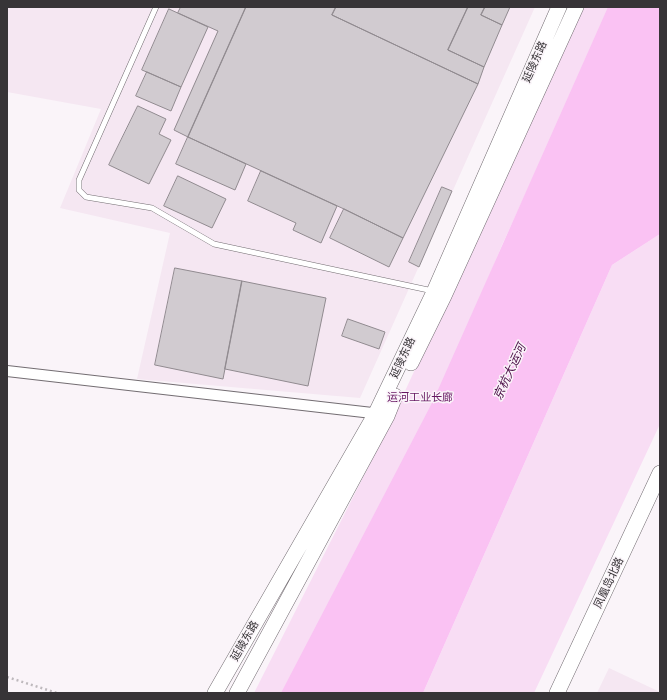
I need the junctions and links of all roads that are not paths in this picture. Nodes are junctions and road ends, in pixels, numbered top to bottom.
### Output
1 (156, 7) edge
2 (559, 7) edge
3 (576, 7) edge
4 (439, 294) junction
5 (7, 372) edge
6 (382, 414) junction
7 (660, 474) edge
8 (215, 693) edge
9 (237, 693) edge
10 (557, 693) edge

1 - 4 lane
2 - 4 main road, 延陵东路
3 - 4 main road, 延陵东路
4 - 6 main road, 延陵东路
5 - 6 street
6 - 8 main road, 延陵东路
6 - 9 main road, 延陵东路
7 - 10 main road, 凤凰岛北路

